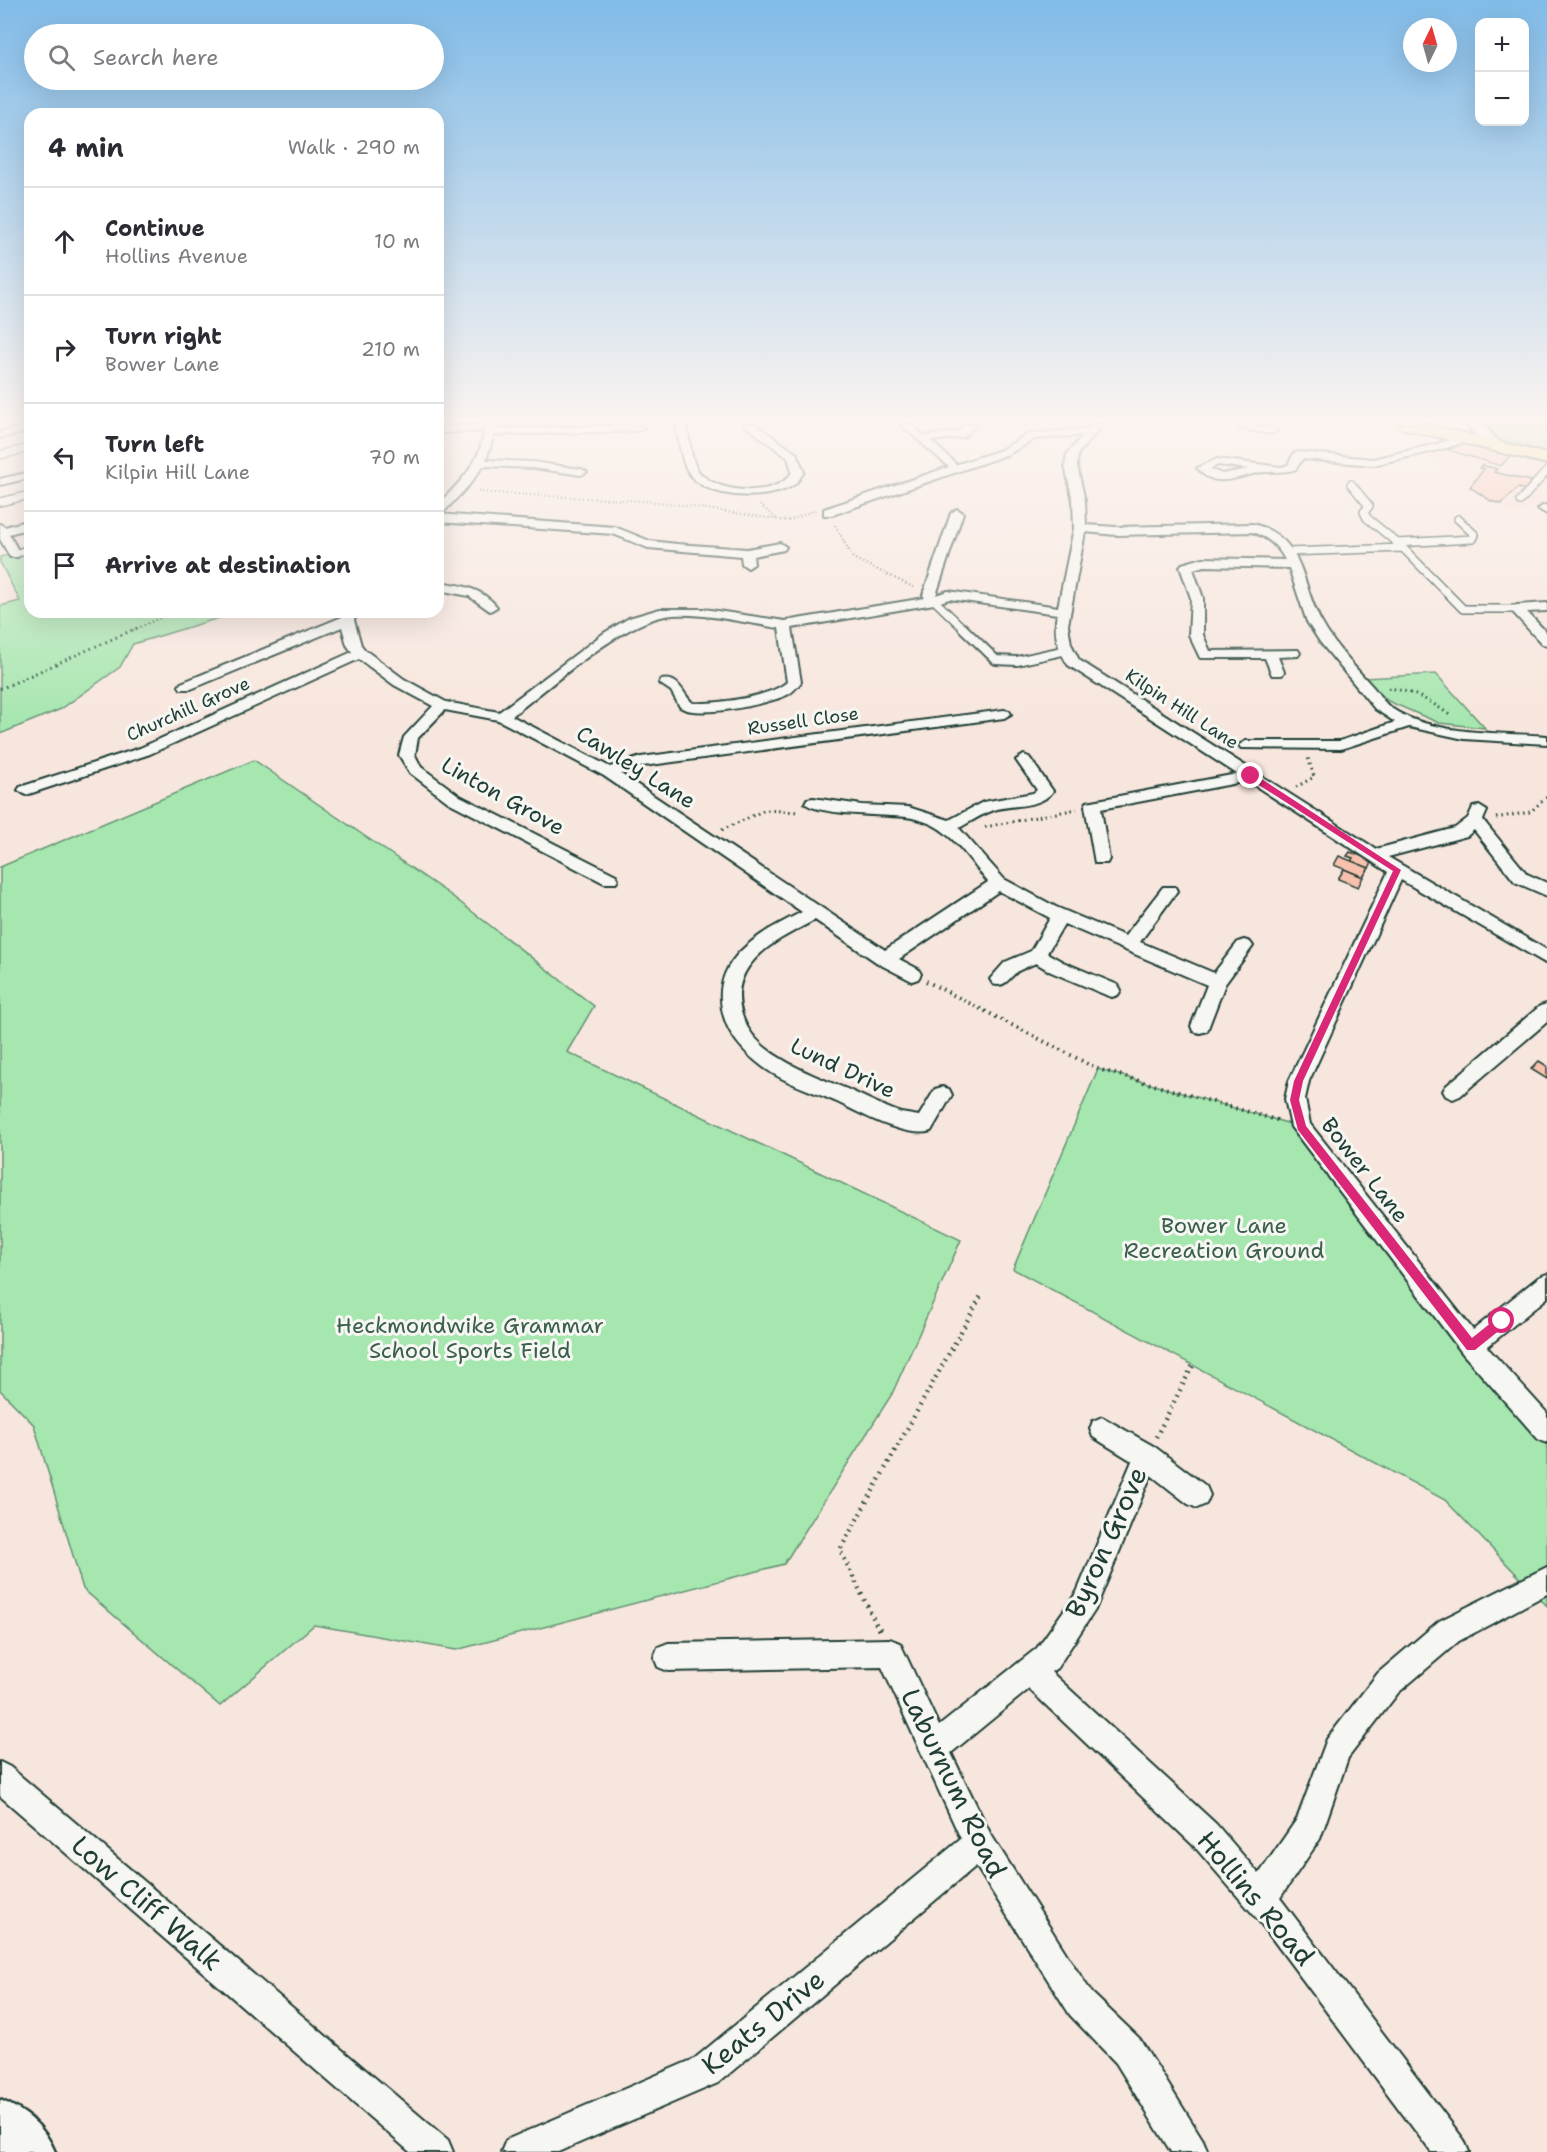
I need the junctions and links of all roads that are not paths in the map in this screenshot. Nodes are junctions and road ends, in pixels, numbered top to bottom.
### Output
1 (526, 524) edge
2 (954, 524) edge
3 (1080, 524) edge
4 (1373, 524) edge
5 (1465, 524) edge
6 (24, 525) edge
7 (1080, 528) junction
8 (1, 530) edge
9 (1397, 543) junction
10 (780, 547) dead end
11 (1403, 549) junction
12 (24, 551) edge
13 (14, 554) joint
14 (1290, 558) junction
15 (444, 587) edge
16 (932, 597) junction
17 (490, 600) dead end
18 (1547, 607) edge
19 (1516, 609) junction
20 (1062, 611) junction
21 (344, 618) edge
22 (349, 618) edge
23 (785, 625) junction
24 (1547, 641) edge
25 (1067, 650) junction
26 (360, 653) junction
27 (1293, 653) dead end
28 (1270, 654) junction
29 (1277, 672) dead end
30 (666, 683) dead end
31 (186, 686) dead end
32 (442, 705) junction
33 (1004, 714) dead end
34 (502, 717) junction
35 (1409, 722) junction
36 (1547, 740) edge
37 (1246, 745) dead end
38 (1024, 760) dead end
39 (609, 772) junction
40 (1251, 776) junction
41 (26, 790) dead end
42 (813, 803) dead end
43 (952, 830) junction
44 (1374, 855) junction
45 (1101, 859) dead end
46 (1397, 870) junction
47 (610, 879) dead end
48 (998, 883) junction
49 (1547, 890) edge
50 (1169, 891) dead end
51 (816, 912) junction
52 (1060, 915) junction
53 (1128, 945) junction
54 (1244, 946) dead end
55 (1037, 955) junction
56 (1547, 958) edge
57 (885, 959) junction
58 (912, 974) road end
59 (999, 979) dead end
60 (1217, 982) junction
61 (1112, 990) dead end
62 (1547, 1011) edge
63 (1200, 1026) dead end
64 (1453, 1091) dead end
65 (942, 1095) dead end
66 (1547, 1284) edge
67 (1471, 1346) junction
68 (1102, 1429) dead end
69 (1547, 1431) edge
70 (1146, 1456) junction
71 (1197, 1495) dead end
72 (1547, 1580) edge
73 (668, 1657) dead end
74 (1030, 1671) junction
75 (935, 1748) junction
76 (0, 1777) edge
77 (978, 1844) junction
78 (1260, 1900) junction
79 (0, 2125) edge
80 (30, 2152) edge
81 (436, 2152) edge
82 (518, 2152) edge
83 (1191, 2152) edge
84 (1452, 2152) edge

1 - 10 street
2 - 16 street
3 - 7 street
4 - 9 lane
5 - 9 lane
6 - 8 street
7 - 14 street
7 - 20 street
8 - 13 street
9 - 11 lane
11 - 14 lane
11 - 19 lane
12 - 13 lane
14 - 28 street
14 - 35 street
15 - 17 street
16 - 20 street
16 - 23 street
16 - 25 lane
18 - 19 street
19 - 24 street
20 - 25 street
21 - 31 street
22 - 26 street
23 - 30 street
23 - 34 street
25 - 40 street, Kilpin Hill Lane
26 - 32 street, Cawley Lane
26 - 41 street, Churchill Grove
27 - 28 street
28 - 29 street
32 - 34 street, Cawley Lane
32 - 47 street, Linton Grove
33 - 39 street, Russell Close
34 - 39 street, Cawley Lane
35 - 36 street
35 - 37 street
38 - 43 street
39 - 51 street, Cawley Lane
40 - 44 street, Kilpin Hill Lane
40 - 45 street
42 - 43 street
43 - 48 street
44 - 46 street, Kilpin Hill Lane
44 - 49 street
46 - 56 street, Kilpin Hill Lane
46 - 67 street, Bower Lane
48 - 52 street
48 - 57 street
50 - 53 street
51 - 57 street, Cawley Lane
51 - 65 street, Lund Drive
52 - 53 street
52 - 55 street
53 - 60 street
54 - 60 street
55 - 59 street
55 - 61 street
57 - 58 street, Cawley Lane
60 - 63 street
62 - 64 street
66 - 67 street
67 - 69 street, Bower Lane
68 - 70 street, Byron Grove
70 - 71 street, Byron Grove
70 - 74 street, Byron Grove
72 - 78 street
73 - 75 street, Laburnum Road
74 - 75 street, Byron Grove
74 - 78 street, Hollins Road
75 - 77 street, Laburnum Road
76 - 81 street, Low Cliff Walk
77 - 82 street, Keats Drive
77 - 83 street, Laburnum Road
78 - 84 street, Hollins Road
79 - 80 main road

